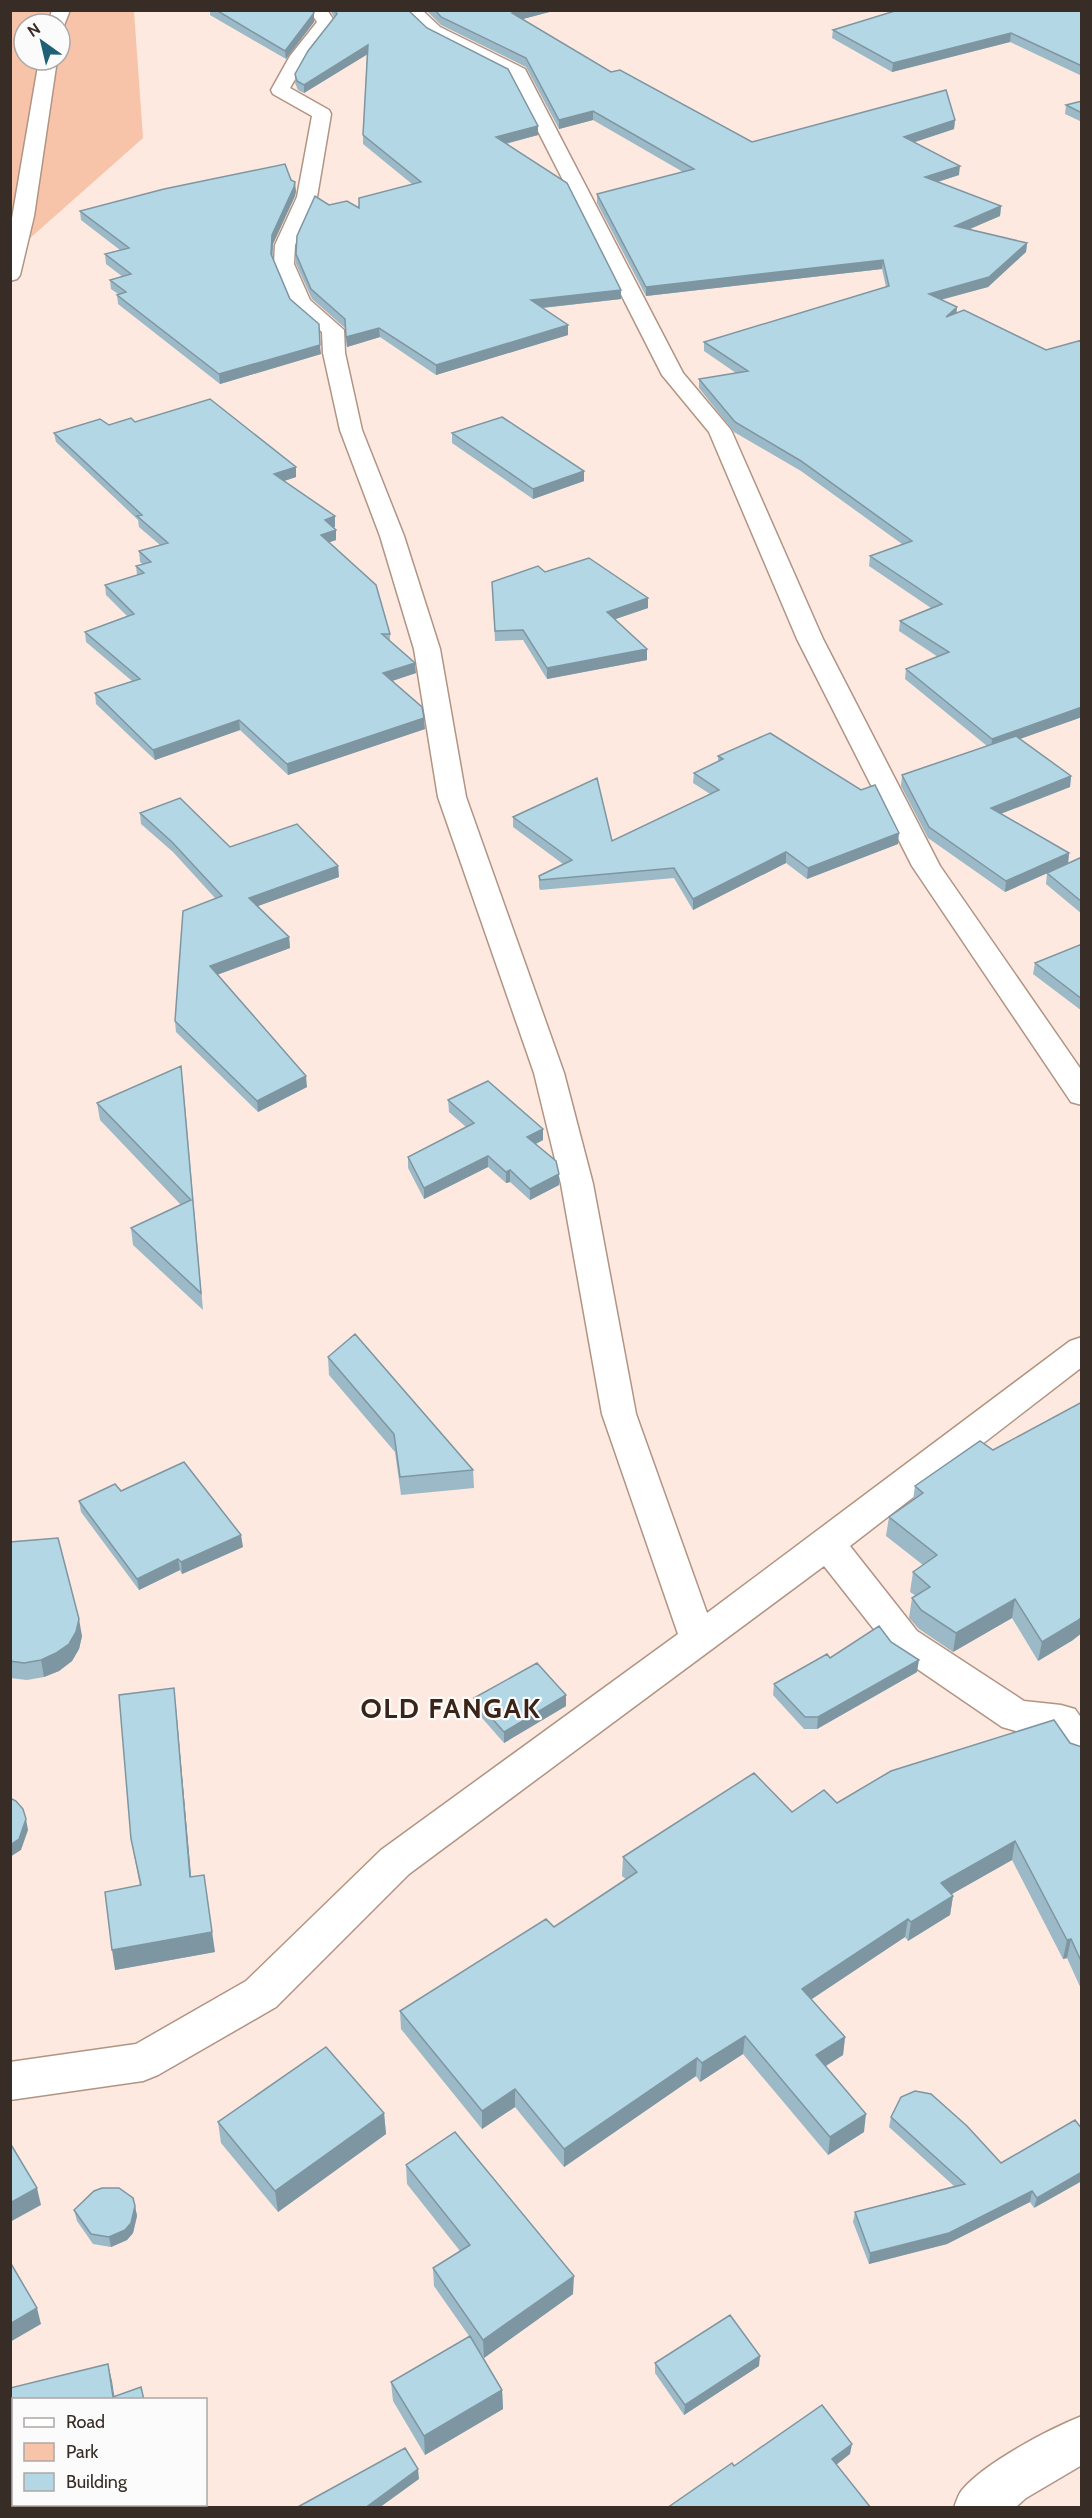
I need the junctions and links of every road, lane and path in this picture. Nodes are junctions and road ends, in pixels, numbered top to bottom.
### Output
1 (318, 10) edge
2 (411, 10) edge
3 (46, 72) edge
4 (10, 275) edge
5 (1082, 1095) edge
6 (1082, 1349) edge
7 (827, 1543) junction
8 (698, 1639) junction
9 (1075, 1726) edge
10 (10, 2081) edge
11 (1082, 2439) edge
12 (978, 2508) edge

1 - 8 street
2 - 5 street
3 - 4 street
6 - 7 street
7 - 8 street
7 - 9 street
8 - 10 street
11 - 12 street

